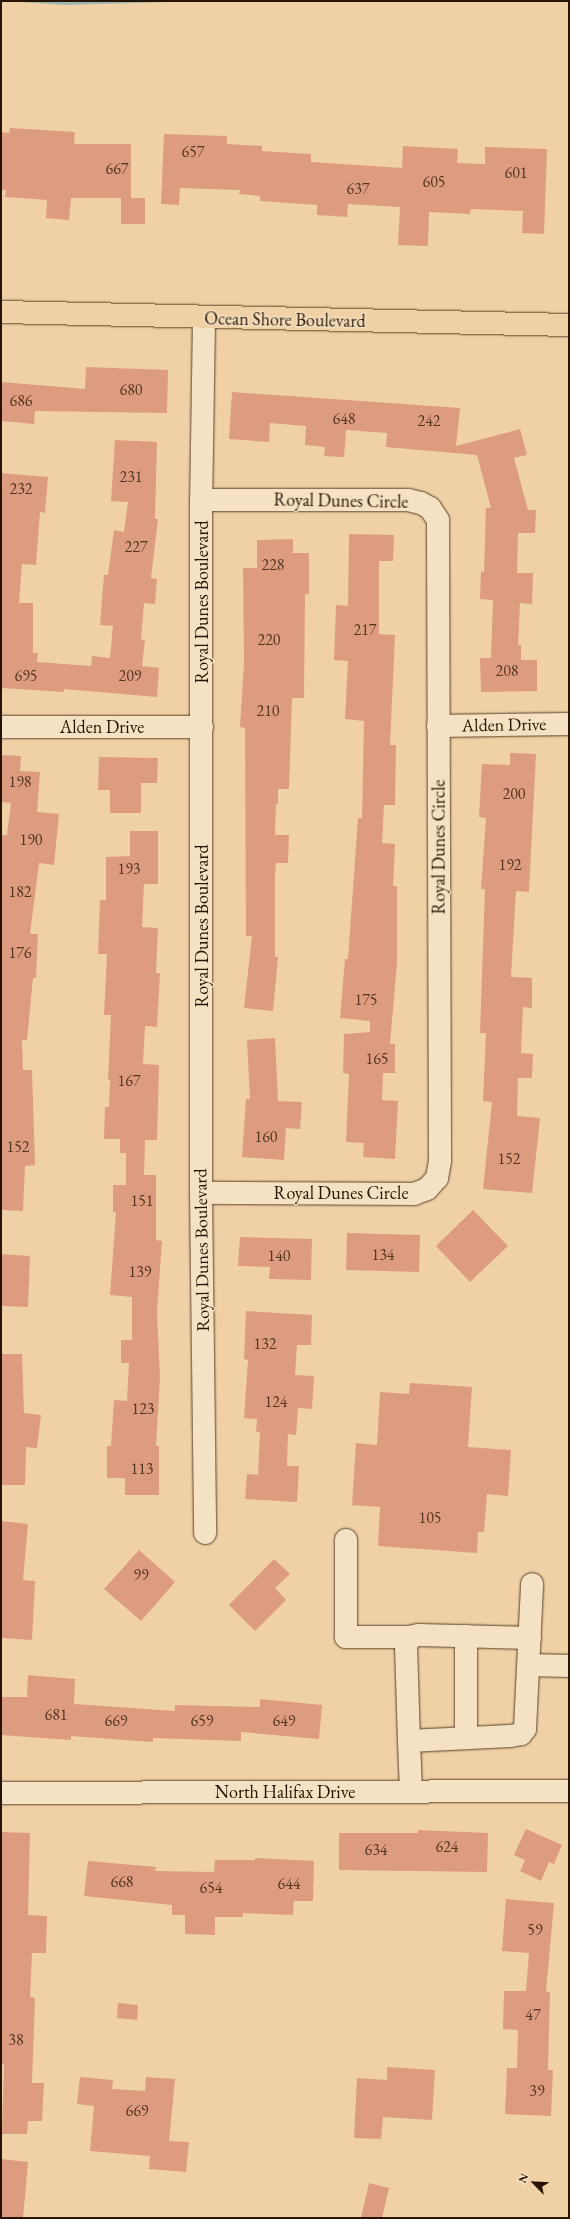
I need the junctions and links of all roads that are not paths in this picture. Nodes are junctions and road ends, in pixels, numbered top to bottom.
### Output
1 (1, 312) edge
2 (204, 318) junction
3 (569, 325) edge
4 (201, 500) junction
5 (569, 724) edge
6 (438, 726) junction
7 (1, 727) edge
8 (202, 727) junction
9 (202, 1193) junction
10 (205, 1533) dead end
11 (346, 1540) dead end
12 (532, 1584) dead end
13 (466, 1636) junction
14 (410, 1637) junction
15 (530, 1638) junction
16 (529, 1665) junction
17 (569, 1666) edge
18 (466, 1738) junction
19 (409, 1741) junction
20 (569, 1791) edge
21 (411, 1792) junction
22 (1, 1793) edge

1 - 2 main road, Ocean Shore Boulevard
2 - 3 main road, Ocean Shore Boulevard
2 - 4 street, Royal Dunes Boulevard
4 - 6 street, Royal Dunes Circle
4 - 8 street, Royal Dunes Boulevard
5 - 6 street, Alden Drive
6 - 9 street, Royal Dunes Circle
7 - 8 street, Alden Drive
8 - 9 street, Royal Dunes Boulevard
9 - 10 street, Royal Dunes Boulevard
11 - 14 street
12 - 15 street
13 - 14 street
13 - 15 street
13 - 18 street
14 - 19 street
15 - 16 street
16 - 17 street
16 - 18 street
18 - 19 street
19 - 21 street
20 - 21 street, North Halifax Drive
21 - 22 street, North Halifax Drive

